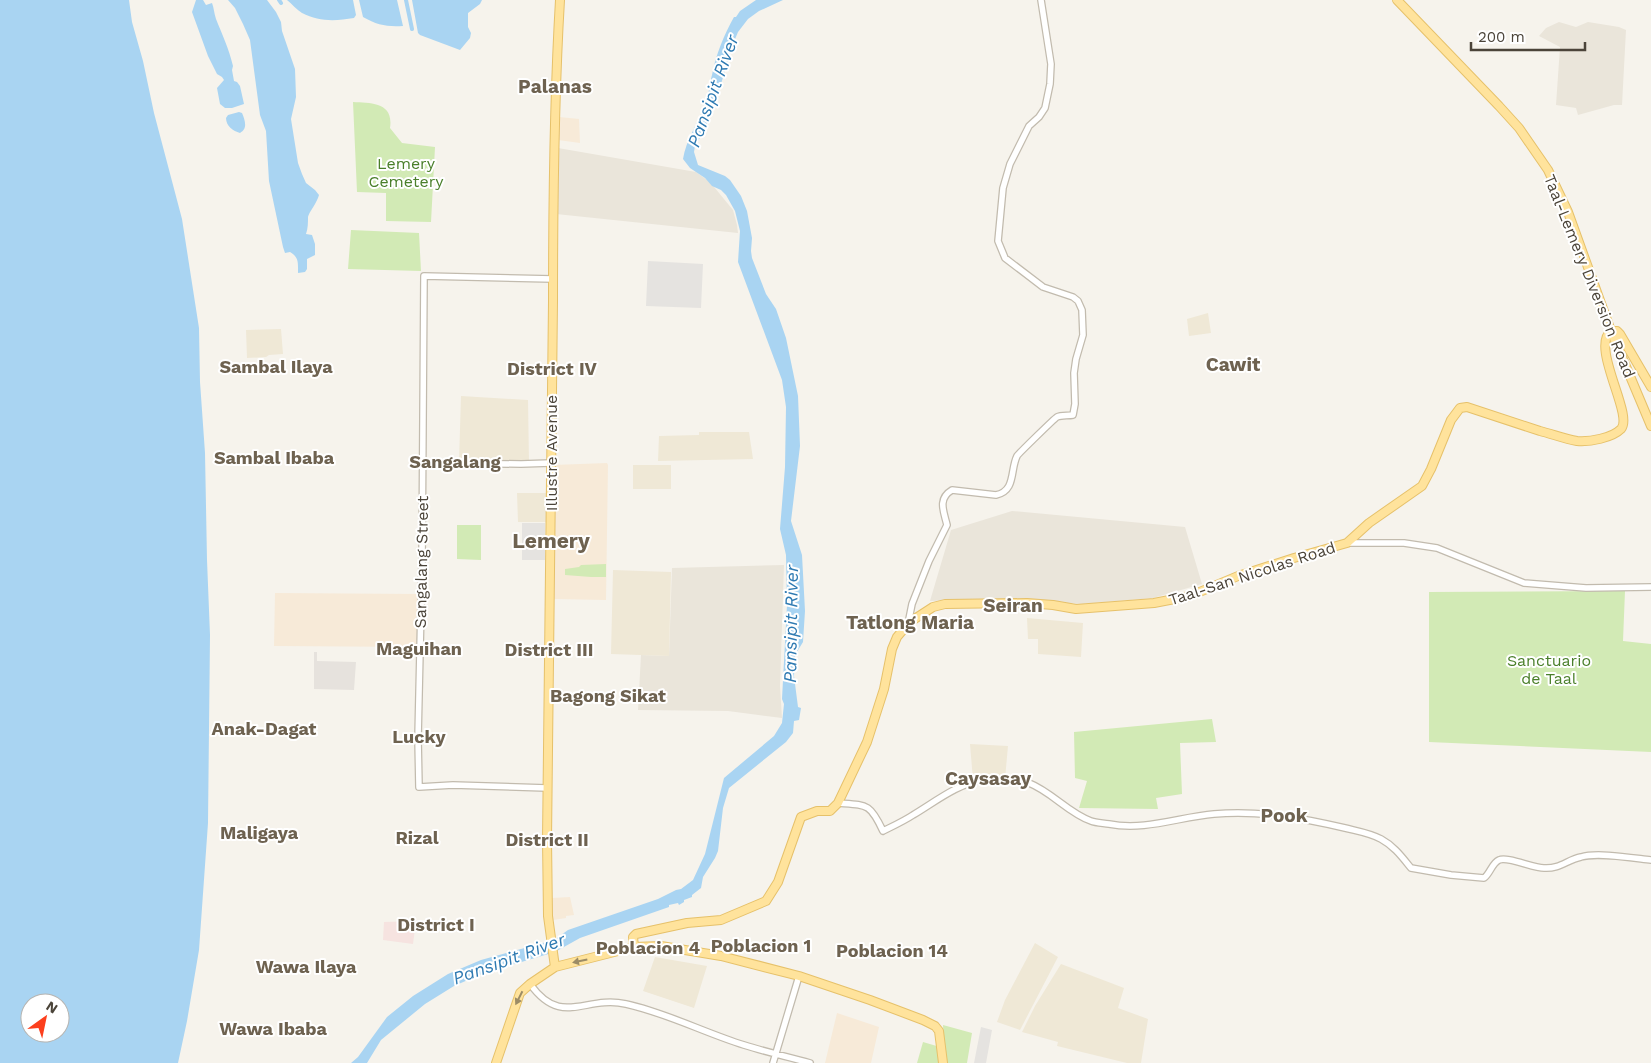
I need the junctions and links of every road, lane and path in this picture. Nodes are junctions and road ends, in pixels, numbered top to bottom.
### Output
1 (560, 0) edge
2 (1041, 0) edge
3 (1397, 0) edge
4 (553, 279) junction
5 (1611, 331) junction
6 (1651, 388) edge
7 (1651, 426) edge
8 (551, 462) junction
9 (423, 463) junction
10 (1347, 543) junction
11 (1651, 587) edge
12 (908, 624) junction
13 (547, 788) junction
14 (838, 803) junction
15 (1651, 860) edge
16 (634, 947) junction
17 (554, 963) junction
18 (799, 976) junction
19 (530, 984) junction
20 (775, 1054) junction
21 (496, 1063) edge
22 (773, 1063) edge
23 (810, 1063) edge
24 (943, 1063) edge

1 - 4 main road, Illustre Avenue
2 - 12 street
3 - 5 main road, Taal-Lemery Diversion Road
4 - 8 main road, Illustre Avenue
4 - 9 street, Sangalang Street
5 - 6 main road
5 - 7 main road, Taal-Lemery Diversion Road
5 - 10 main road, Taal-San Nicolas Road
8 - 9 street
8 - 13 main road, Illustre Avenue
9 - 13 street, Sangalang Street
10 - 11 street
10 - 12 main road, Taal-San Nicolas Road
12 - 14 main road
13 - 17 main road, Illustre Avenue
14 - 15 street
14 - 16 main road
16 -> 17 main road
16 - 18 main road
17 - 19 main road
18 - 20 street
18 - 24 main road
19 - 20 street
19 -> 21 main road
20 - 22 street
20 - 23 street

